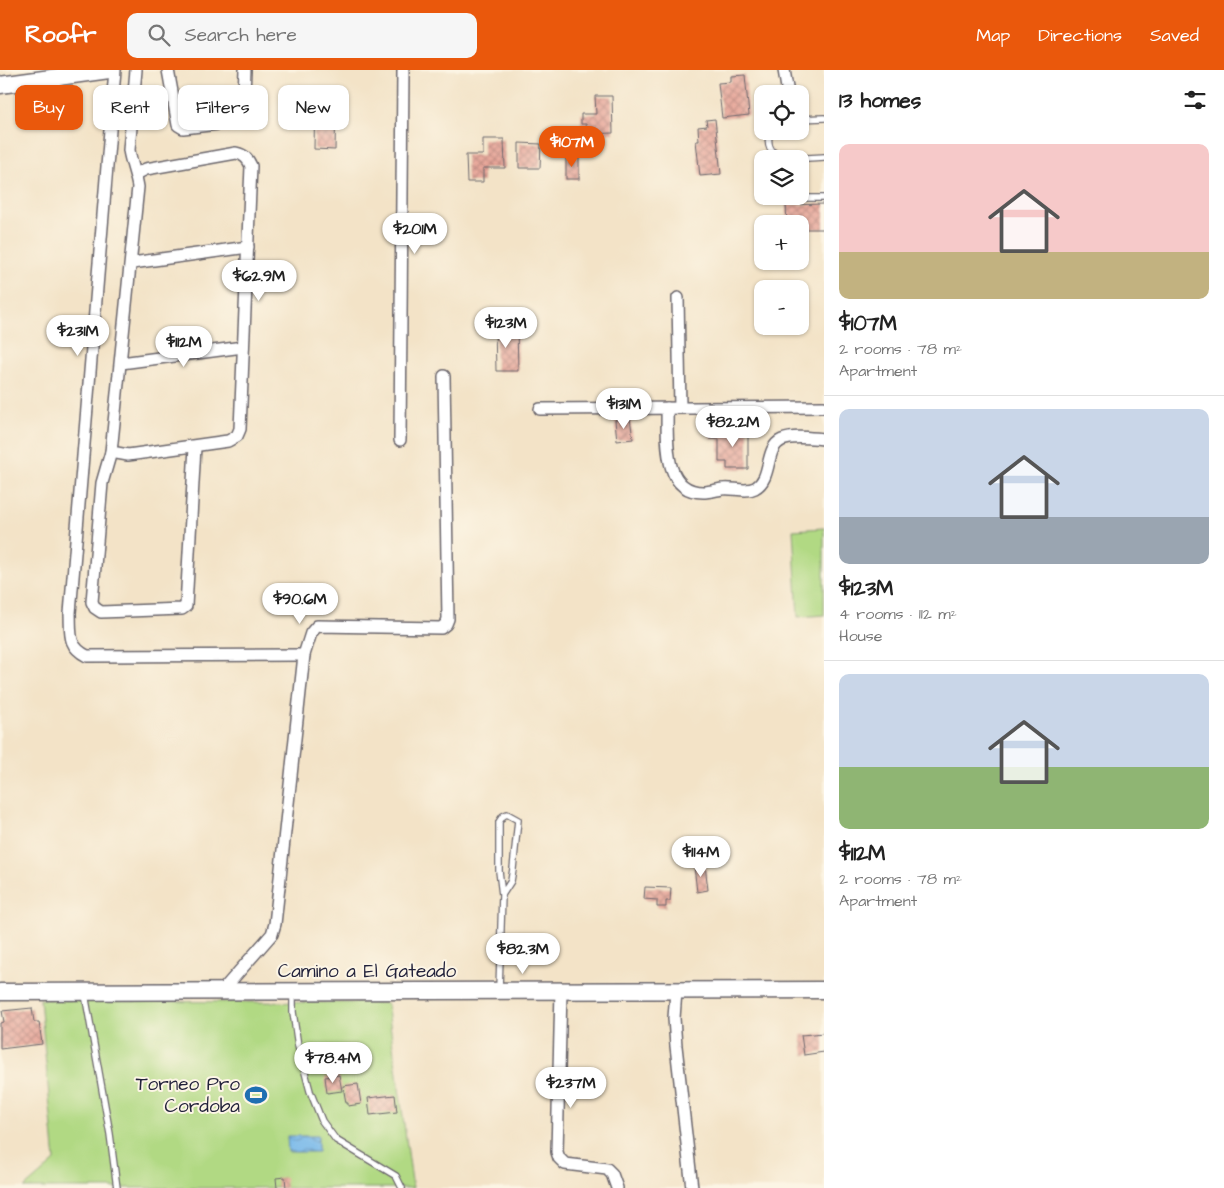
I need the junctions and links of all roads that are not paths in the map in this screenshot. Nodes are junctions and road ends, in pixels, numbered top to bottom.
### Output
1 (109, 70) edge
2 (115, 70) edge
3 (136, 70) edge
4 (168, 70) edge
5 (245, 70) edge
6 (404, 70) edge
7 (784, 70) edge
8 (0, 85) edge
9 (244, 85) edge
10 (786, 85) edge
11 (824, 118) edge
12 (809, 119) edge
13 (178, 125) edge
14 (769, 140) edge
15 (824, 157) edge
16 (136, 174) junction
17 (809, 198) edge
18 (824, 198) edge
19 (248, 247) junction
20 (132, 263) junction
21 (678, 298) dead end
22 (243, 347) junction
23 (121, 363) junction
24 (444, 376) dead end
25 (824, 407) edge
26 (667, 408) junction
27 (680, 408) junction
28 (540, 409) dead end
29 (824, 438) edge
30 (400, 440) dead end
31 (195, 447) junction
32 (111, 452) junction
33 (304, 655) junction
34 (502, 895) junction
35 (676, 990) junction
36 (824, 990) edge
37 (222, 991) junction
38 (293, 991) junction
39 (499, 991) junction
40 (561, 991) junction
41 (0, 992) edge
42 (85, 992) junction
43 (117, 1188) edge
44 (402, 1188) edge
45 (617, 1188) edge
46 (692, 1188) edge

1 - 8 street
2 - 33 street
3 - 16 street
4 - 13 street
5 - 9 street
6 - 30 street
7 - 10 street
11 - 12 lane
14 - 15 lane
16 - 19 street
16 - 20 street
17 - 18 lane
19 - 20 street
19 - 22 street
20 - 23 street
21 - 27 street
22 - 23 street
22 - 31 street
23 - 32 street
24 - 33 street
25 - 27 street
26 - 27 street
26 - 28 street
26 - 29 street
31 - 32 street
31 - 32 street
33 - 37 street
34 - 34 lane
34 - 39 lane
35 - 36 street, Camino a El Gateado
35 - 40 street, Camino a El Gateado
35 - 46 street
37 - 38 street, Camino a El Gateado
37 - 42 street, Camino a El Gateado
38 - 39 street, Camino a El Gateado
38 - 44 lane
39 - 40 street, Camino a El Gateado
40 - 45 street
41 - 42 street, Camino a El Gateado
42 - 43 lane

